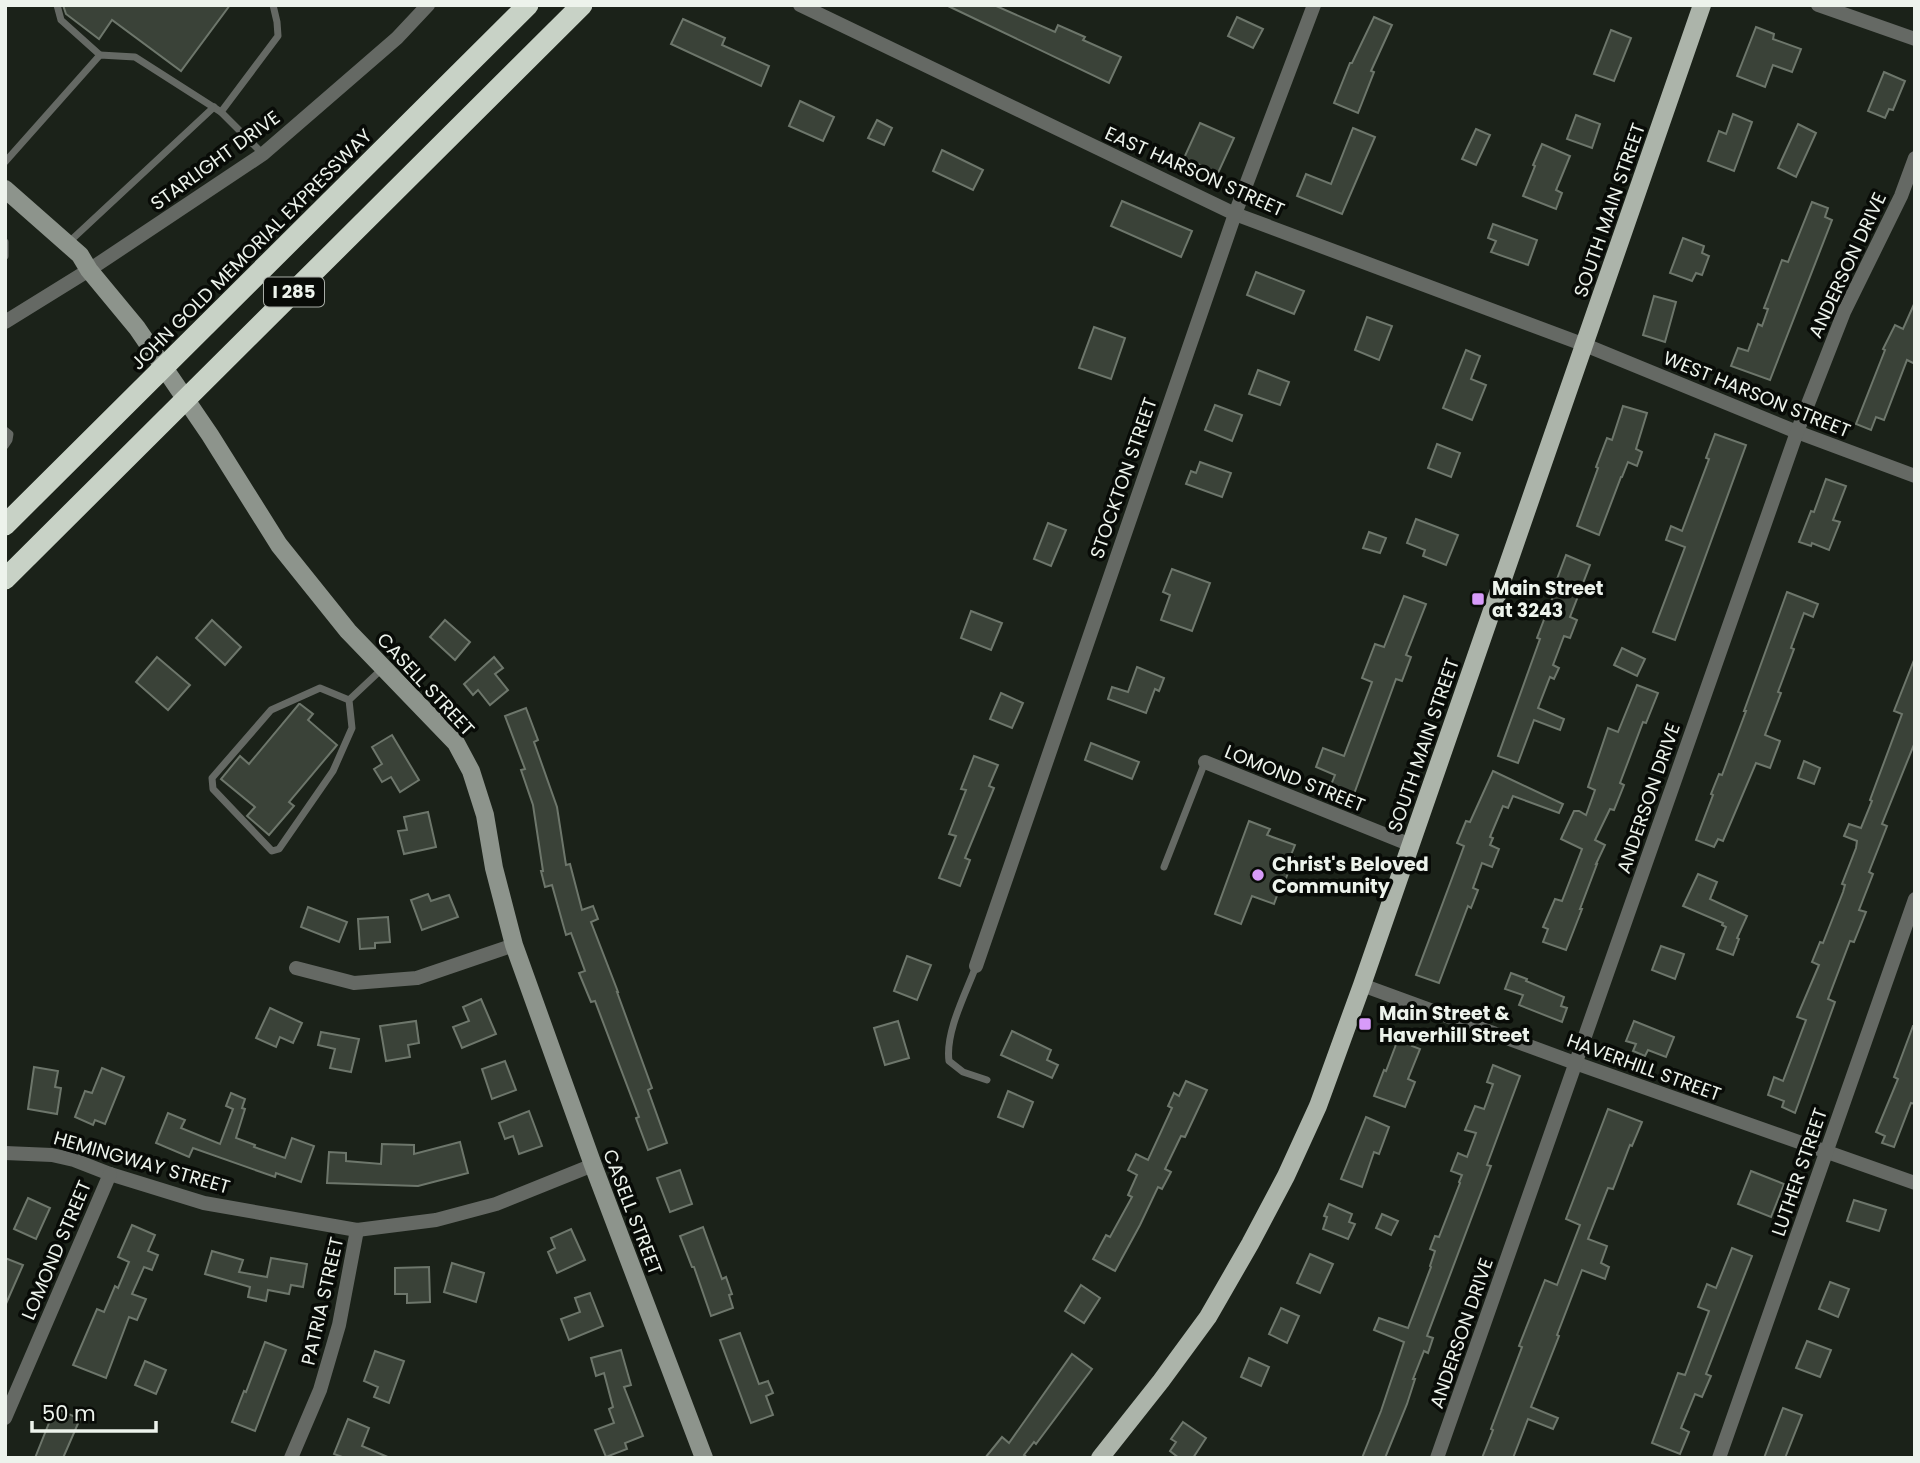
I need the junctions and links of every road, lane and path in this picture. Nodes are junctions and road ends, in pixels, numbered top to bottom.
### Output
1 (57, 5) edge
2 (272, 5) edge
3 (428, 5) edge
4 (528, 5) edge
5 (582, 5) edge
6 (800, 5) edge
7 (1314, 5) edge
8 (1702, 5) edge
9 (1818, 5) edge
10 (1915, 39) edge
11 (100, 55) junction
12 (218, 109) junction
13 (262, 154) junction
14 (1915, 158) edge
15 (7, 160) edge
16 (5, 189) edge
17 (1235, 214) junction
18 (5, 242) edge
19 (67, 244) junction
20 (5, 256) edge
21 (89, 270) junction
22 (5, 322) edge
23 (1585, 345) junction
24 (5, 430) edge
25 (1797, 432) junction
26 (5, 446) edge
27 (1915, 476) edge
28 (5, 525) edge
29 (5, 579) edge
30 (383, 667) junction
31 (349, 700) junction
32 (1205, 762) joint
33 (1411, 845) junction
34 (1164, 867) dead end
35 (1915, 899) edge
36 (514, 945) junction
37 (976, 966) joint
38 (296, 968) dead end
39 (1362, 985) junction
40 (1575, 1063) junction
41 (987, 1080) dead end
42 (1826, 1152) junction
43 (5, 1153) edge
44 (593, 1165) junction
45 (110, 1174) junction
46 (1915, 1183) edge
47 (357, 1230) junction
48 (5, 1418) edge
49 (291, 1458) edge
50 (705, 1458) edge
51 (1100, 1458) edge
52 (1437, 1458) edge
53 (1719, 1458) edge

1 - 11 lane
2 - 12 lane
3 - 13 street, STARLIGHT DRIVE
4 - 28 highway, JOHN GOLD MEMORIAL EXPRESSWAY / I 285
5 - 29 highway, I 285
6 - 17 street, EAST HARSON STREET
7 - 17 street, STOCKTON STREET
8 - 23 main road, SOUTH MAIN STREET
9 - 10 street
11 - 12 lane
11 - 15 lane
12 - 13 lane
12 - 19 lane
13 - 21 street, STARLIGHT DRIVE
14 - 25 street, ANDERSON DRIVE
16 - 19 street, CASELL STREET
17 - 23 street, EAST HARSON STREET
17 - 37 street, STOCKTON STREET
18 - 20 lane
19 - 21 street, CASELL STREET
21 - 22 street, STARLIGHT DRIVE
21 - 30 street, CASELL STREET
23 - 25 street, WEST HARSON STREET
23 - 33 main road, SOUTH MAIN STREET
24 - 26 lane
25 - 27 street, WEST HARSON STREET
25 - 40 street, ANDERSON DRIVE
30 - 31 lane
30 - 36 street, CASELL STREET
31 - 31 lane
32 - 33 street, LOMOND STREET
32 - 34 lane
33 - 39 main road, SOUTH MAIN STREET
35 - 42 street, LUTHER STREET
36 - 38 street
36 - 44 street, CASELL STREET
37 - 41 lane
39 - 40 street, HAVERHILL STREET
39 - 51 main road, SOUTH MAIN STREET
40 - 42 street, HAVERHILL STREET
40 - 52 street, ANDERSON DRIVE
42 - 46 street, HAVERHILL STREET
42 - 53 street, LUTHER STREET
43 - 45 street, HEMINGWAY STREET
44 - 47 street, HEMINGWAY STREET
44 - 50 street, CASELL STREET
45 - 47 street, HEMINGWAY STREET
45 - 48 street, LOMOND STREET
47 - 49 street, PATRIA STREET

